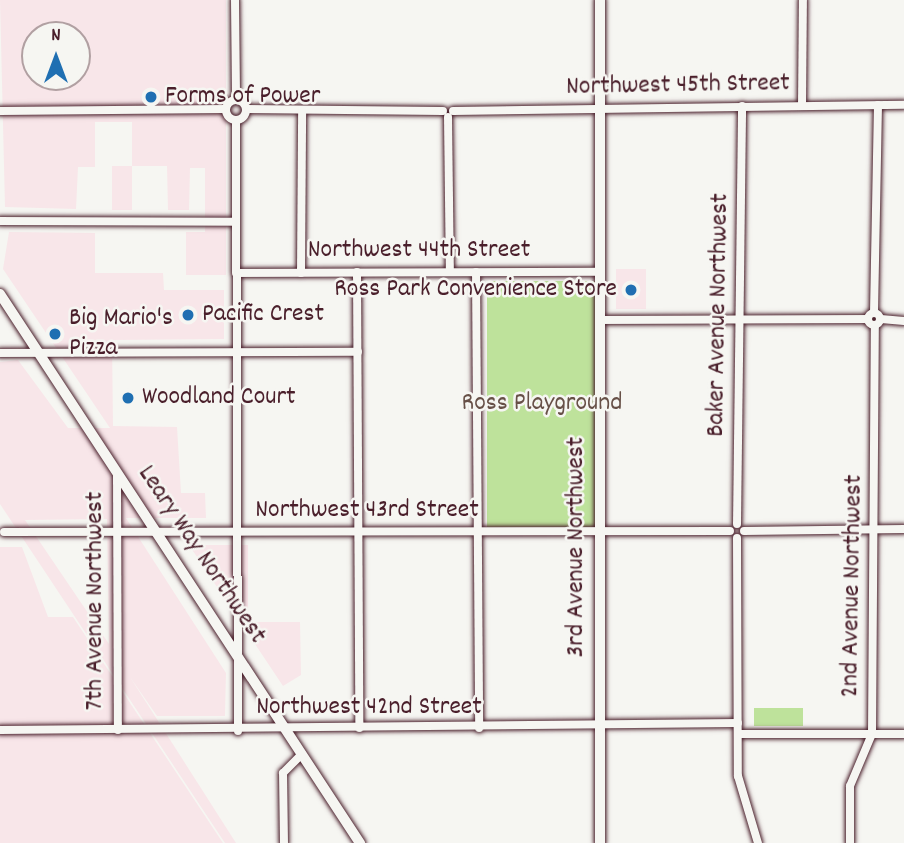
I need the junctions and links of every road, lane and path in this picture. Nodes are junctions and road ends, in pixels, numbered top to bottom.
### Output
1 (236, 0) edge
2 (600, 0) edge
3 (803, 0) edge
4 (236, 100) junction
5 (878, 105) junction
6 (904, 105) edge
7 (741, 106) junction
8 (802, 106) junction
9 (600, 108) junction
10 (226, 109) junction
11 (246, 110) junction
12 (302, 110) junction
13 (0, 111) edge
14 (448, 113) junction
15 (236, 120) junction
16 (0, 221) edge
17 (236, 222) junction
18 (357, 272) junction
19 (450, 272) junction
20 (476, 272) junction
21 (601, 272) junction
22 (236, 273) junction
23 (301, 273) junction
24 (0, 294) edge
25 (741, 319) junction
26 (874, 319) junction
27 (601, 320) junction
28 (904, 321) edge
29 (38, 350) junction
30 (237, 352) junction
31 (358, 352) junction
32 (0, 353) edge
33 (117, 472) junction
34 (737, 524) junction
35 (904, 529) edge
36 (237, 531) junction
37 (730, 531) junction
38 (116, 532) junction
39 (157, 532) junction
40 (358, 532) junction
41 (478, 532) junction
42 (600, 532) junction
43 (876, 532) junction
44 (1, 533) edge
45 (740, 535) junction
46 (238, 651) junction
47 (737, 723) junction
48 (286, 727) junction
49 (359, 728) junction
50 (479, 728) junction
51 (600, 728) junction
52 (0, 730) edge
53 (118, 730) junction
54 (238, 730) junction
55 (737, 734) junction
56 (872, 734) junction
57 (904, 734) edge
58 (302, 754) junction
59 (284, 843) edge
60 (360, 843) edge
61 (600, 843) edge
62 (758, 843) edge
63 (850, 843) edge

1 - 4 street
2 - 9 street, 3rd Avenue Northwest
3 - 8 street
4 - 10 street
4 - 11 street
5 - 6 street, Northwest 45th Street
5 - 8 street, Northwest 45th Street
5 - 26 street, 2nd Avenue Northwest
7 - 8 street, Northwest 45th Street
7 - 9 street, Northwest 45th Street
7 - 25 street, Baker Avenue Northwest
9 - 14 street, Northwest 45th Street
9 - 21 street, 3rd Avenue Northwest
10 - 13 street
10 - 15 street
11 - 12 street, Northwest 45th Street
11 - 15 street
12 - 14 street, Northwest 45th Street
12 - 23 street
14 - 19 street
15 - 17 street
16 - 17 street
17 - 22 street
18 - 19 street, Northwest 44th Street
18 - 23 street, Northwest 44th Street
18 - 31 street
19 - 20 street, Northwest 44th Street
20 - 21 street, Northwest 44th Street
20 - 41 street
21 - 27 street, 3rd Avenue Northwest
22 - 23 street, Northwest 44th Street
22 - 30 street
24 - 29 street, Leary Way Northwest
25 - 26 street
25 - 27 street
25 - 34 street, Baker Avenue Northwest
26 - 28 street
26 - 43 street, 2nd Avenue Northwest
27 - 42 street, 3rd Avenue Northwest
29 - 30 street
29 - 32 street
29 - 33 street, Leary Way Northwest
30 - 31 street
30 - 36 street
31 - 40 street
33 - 38 street, 7th Avenue Northwest
33 - 39 street, Leary Way Northwest
34 - 37 street
34 - 45 street
35 - 43 street
36 - 39 street, Northwest 43rd Street
36 - 40 street, Northwest 43rd Street
36 - 46 street
37 - 42 street, Northwest 43rd Street
37 - 45 street
38 - 39 street, Northwest 43rd Street
38 - 44 street, Northwest 43rd Street
38 - 53 street, 7th Avenue Northwest
39 - 46 street, Leary Way Northwest
40 - 41 street, Northwest 43rd Street
40 - 49 street
41 - 42 street, Northwest 43rd Street
41 - 50 street
42 - 51 street, 3rd Avenue Northwest
43 - 45 street
43 - 56 street, 2nd Avenue Northwest
45 - 47 street
46 - 48 street, Leary Way Northwest
46 - 54 street
47 - 51 street, Northwest 42nd Street
47 - 55 street
48 - 49 street, Northwest 42nd Street
48 - 54 street, Northwest 42nd Street
48 - 58 street, Leary Way Northwest
49 - 50 street, Northwest 42nd Street
50 - 51 street, Northwest 42nd Street
51 - 61 street, 3rd Avenue Northwest
52 - 53 street, Northwest 42nd Street
53 - 54 street, Northwest 42nd Street
55 - 56 street
55 - 62 street
56 - 57 street
56 - 63 street, 2nd Avenue Northwest
58 - 59 street
58 - 60 street, Leary Way Northwest

